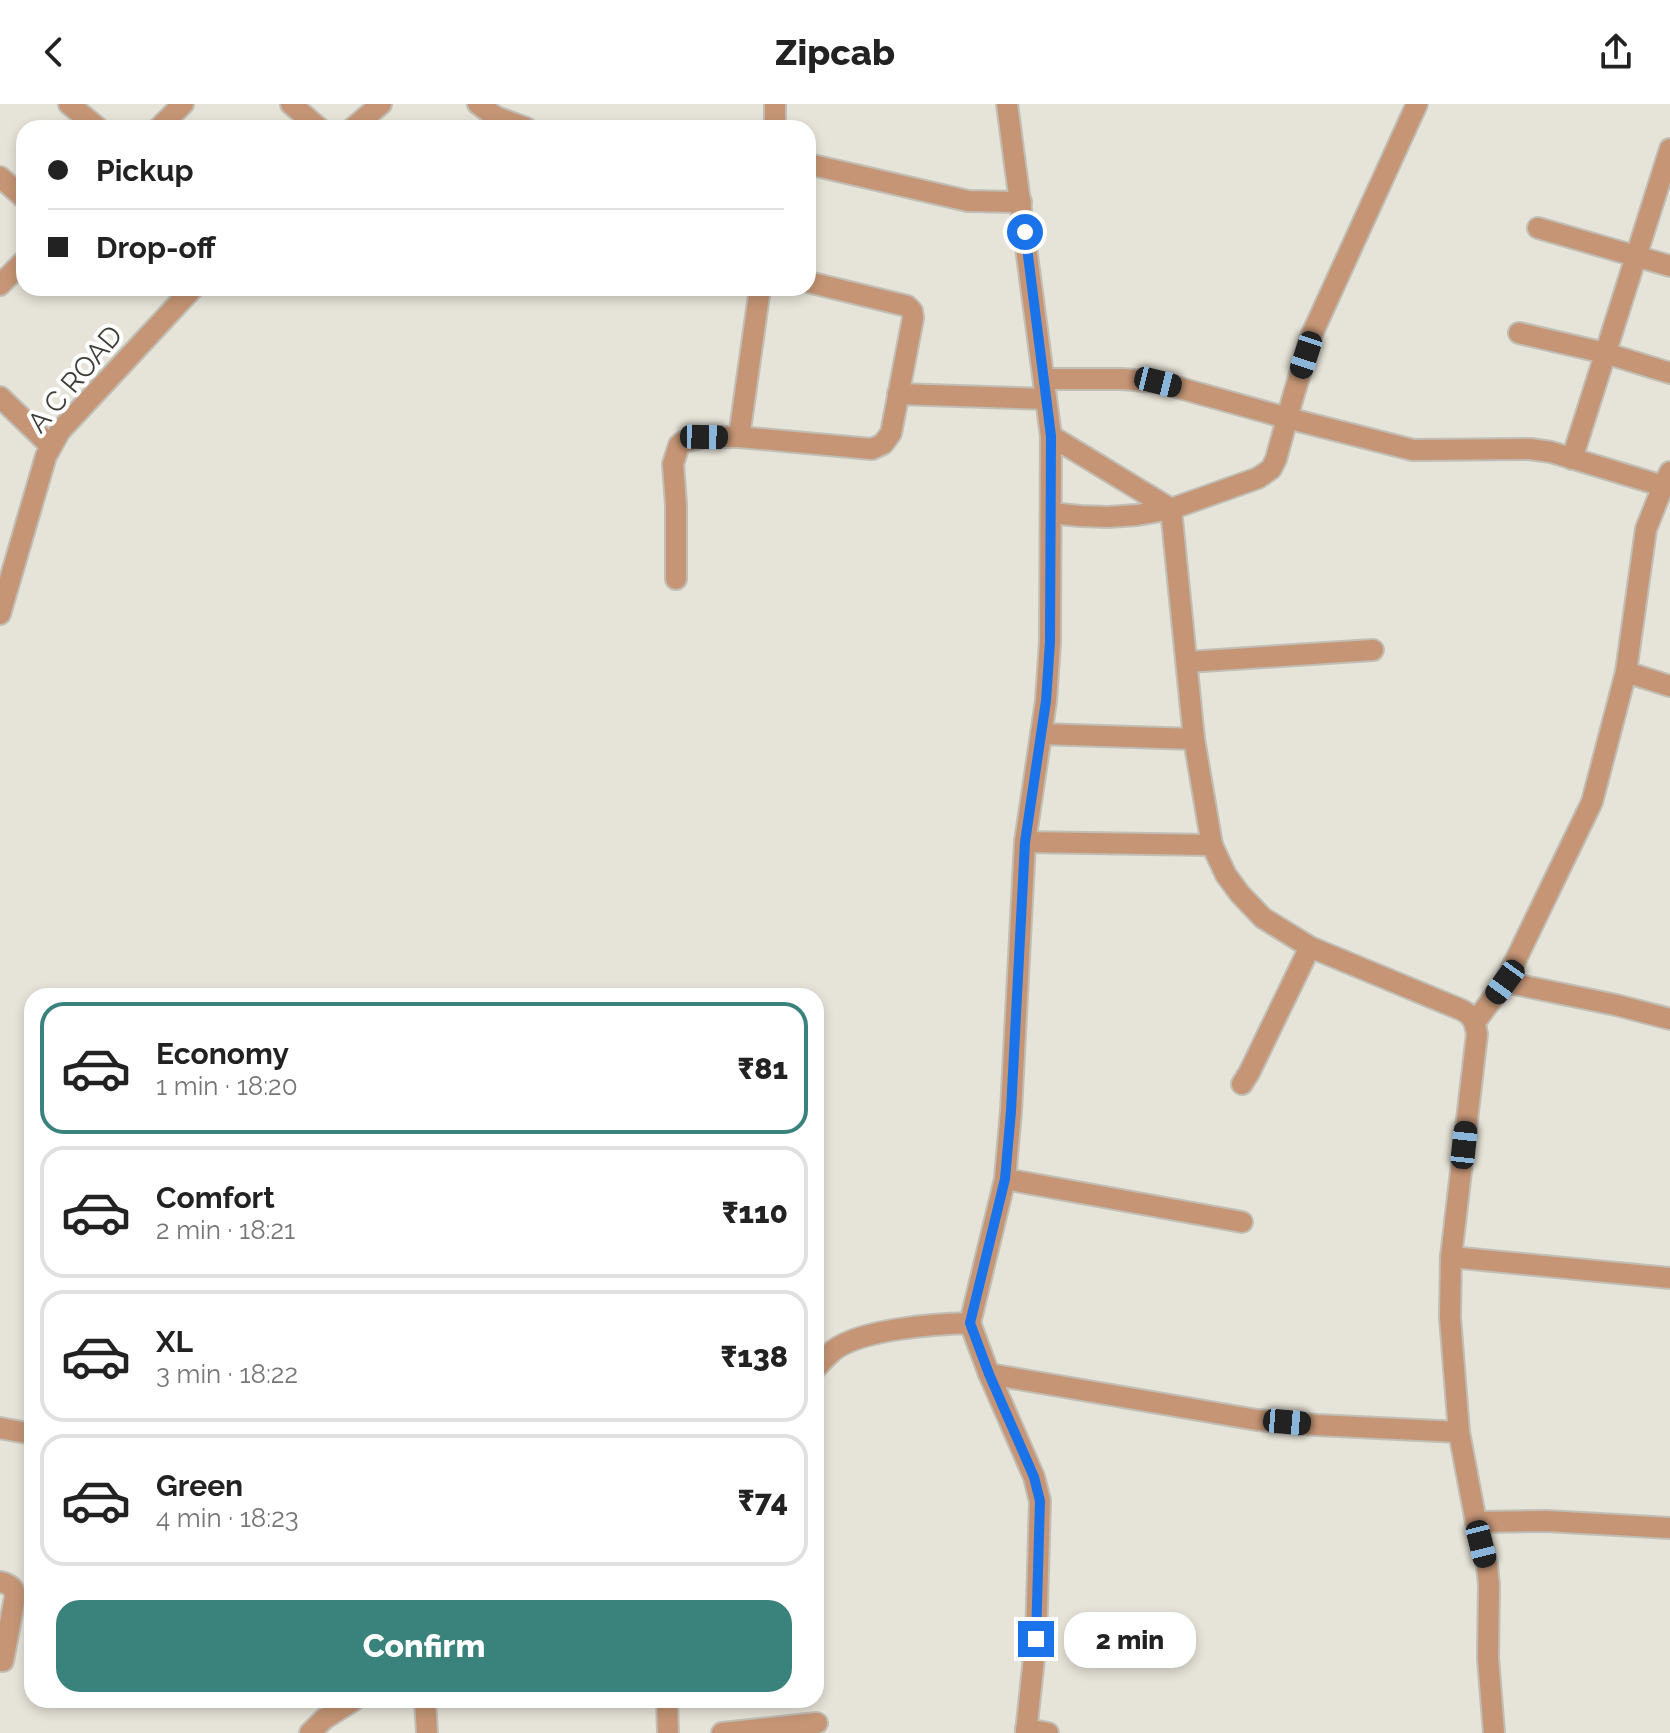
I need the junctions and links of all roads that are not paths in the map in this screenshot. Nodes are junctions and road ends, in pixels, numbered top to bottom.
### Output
1 (69, 104) edge
2 (183, 104) edge
3 (291, 104) edge
4 (381, 104) edge
5 (478, 104) edge
6 (1007, 104) edge
7 (1417, 104) edge
8 (88, 120) edge
9 (167, 120) edge
10 (310, 120) edge
11 (362, 120) edge
12 (504, 120) edge
13 (1670, 149) edge
14 (816, 166) edge
15 (0, 177) edge
16 (16, 191) edge
17 (1021, 202) junction
18 (1538, 228) dead end
19 (1635, 256) junction
20 (1670, 266) edge
21 (16, 269) edge
22 (816, 284) edge
23 (0, 285) edge
24 (186, 296) edge
25 (759, 296) edge
26 (1519, 333) dead end
27 (1605, 353) junction
28 (1670, 373) edge
29 (1045, 389) junction
30 (898, 394) junction
31 (0, 397) edge
32 (1287, 418) junction
33 (1051, 436) junction
34 (739, 437) junction
35 (51, 446) junction
36 (1572, 459) junction
37 (1666, 479) edge
38 (1171, 509) junction
39 (1051, 513) junction
40 (676, 579) dead end
41 (0, 614) edge
42 (1373, 650) dead end
43 (1187, 662) junction
44 (1626, 672) junction
45 (1670, 686) edge
46 (1041, 734) junction
47 (1194, 739) junction
48 (1025, 842) junction
49 (1212, 845) junction
50 (1310, 947) junction
51 (1505, 982) junction
52 (1670, 1019) edge
53 (1475, 1022) junction
54 (1242, 1084) dead end
55 (1005, 1179) junction
56 (1242, 1222) dead end
57 (1451, 1257) junction
58 (1670, 1278) edge
59 (970, 1323) junction
60 (824, 1360) edge
61 (989, 1374) junction
62 (0, 1428) edge
63 (24, 1432) edge
64 (1459, 1432) junction
65 (1476, 1522) junction
66 (1670, 1528) edge
67 (0, 1582) edge
68 (3, 1661) dead end
69 (341, 1708) edge
70 (425, 1708) edge
71 (667, 1708) edge
72 (817, 1723) dead end
73 (1026, 1731) edge
74 (310, 1733) edge
75 (427, 1733) edge
76 (668, 1733) edge
77 (722, 1733) edge
78 (1048, 1733) edge
79 (1494, 1733) edge

1 - 8 street
2 - 9 street
3 - 10 street
4 - 11 street
5 - 12 street
6 - 17 street
7 - 32 street
13 - 19 street
14 - 17 street
15 - 16 street
17 - 29 street
18 - 19 street
19 - 20 street
19 - 27 street
21 - 23 street
22 - 30 street
24 - 35 street, A C ROAD
25 - 34 street
26 - 27 street
27 - 28 street
27 - 36 street
29 - 30 street
29 - 32 street
29 - 33 street
30 - 34 street
31 - 35 street
32 - 36 street
32 - 38 street
33 - 38 street
33 - 39 street
34 - 40 street
35 - 41 street, A C ROAD
36 - 37 street
37 - 44 street
38 - 39 street
38 - 43 street
39 - 46 street
42 - 43 street
43 - 47 street
44 - 45 street
44 - 51 street
46 - 47 street
46 - 48 street
47 - 49 street
48 - 49 street
48 - 55 street
49 - 50 street
50 - 53 street
50 - 54 street
51 - 52 street
51 - 53 street
53 - 57 street
55 - 56 street
55 - 59 street
57 - 58 street
57 - 64 street
59 - 60 street
59 - 61 street
61 - 64 street
61 - 73 street
62 - 63 street
64 - 65 street
65 - 66 street
65 - 79 street
67 - 68 street
69 - 74 street
70 - 75 street
71 - 76 street
72 - 77 street
73 - 78 street

